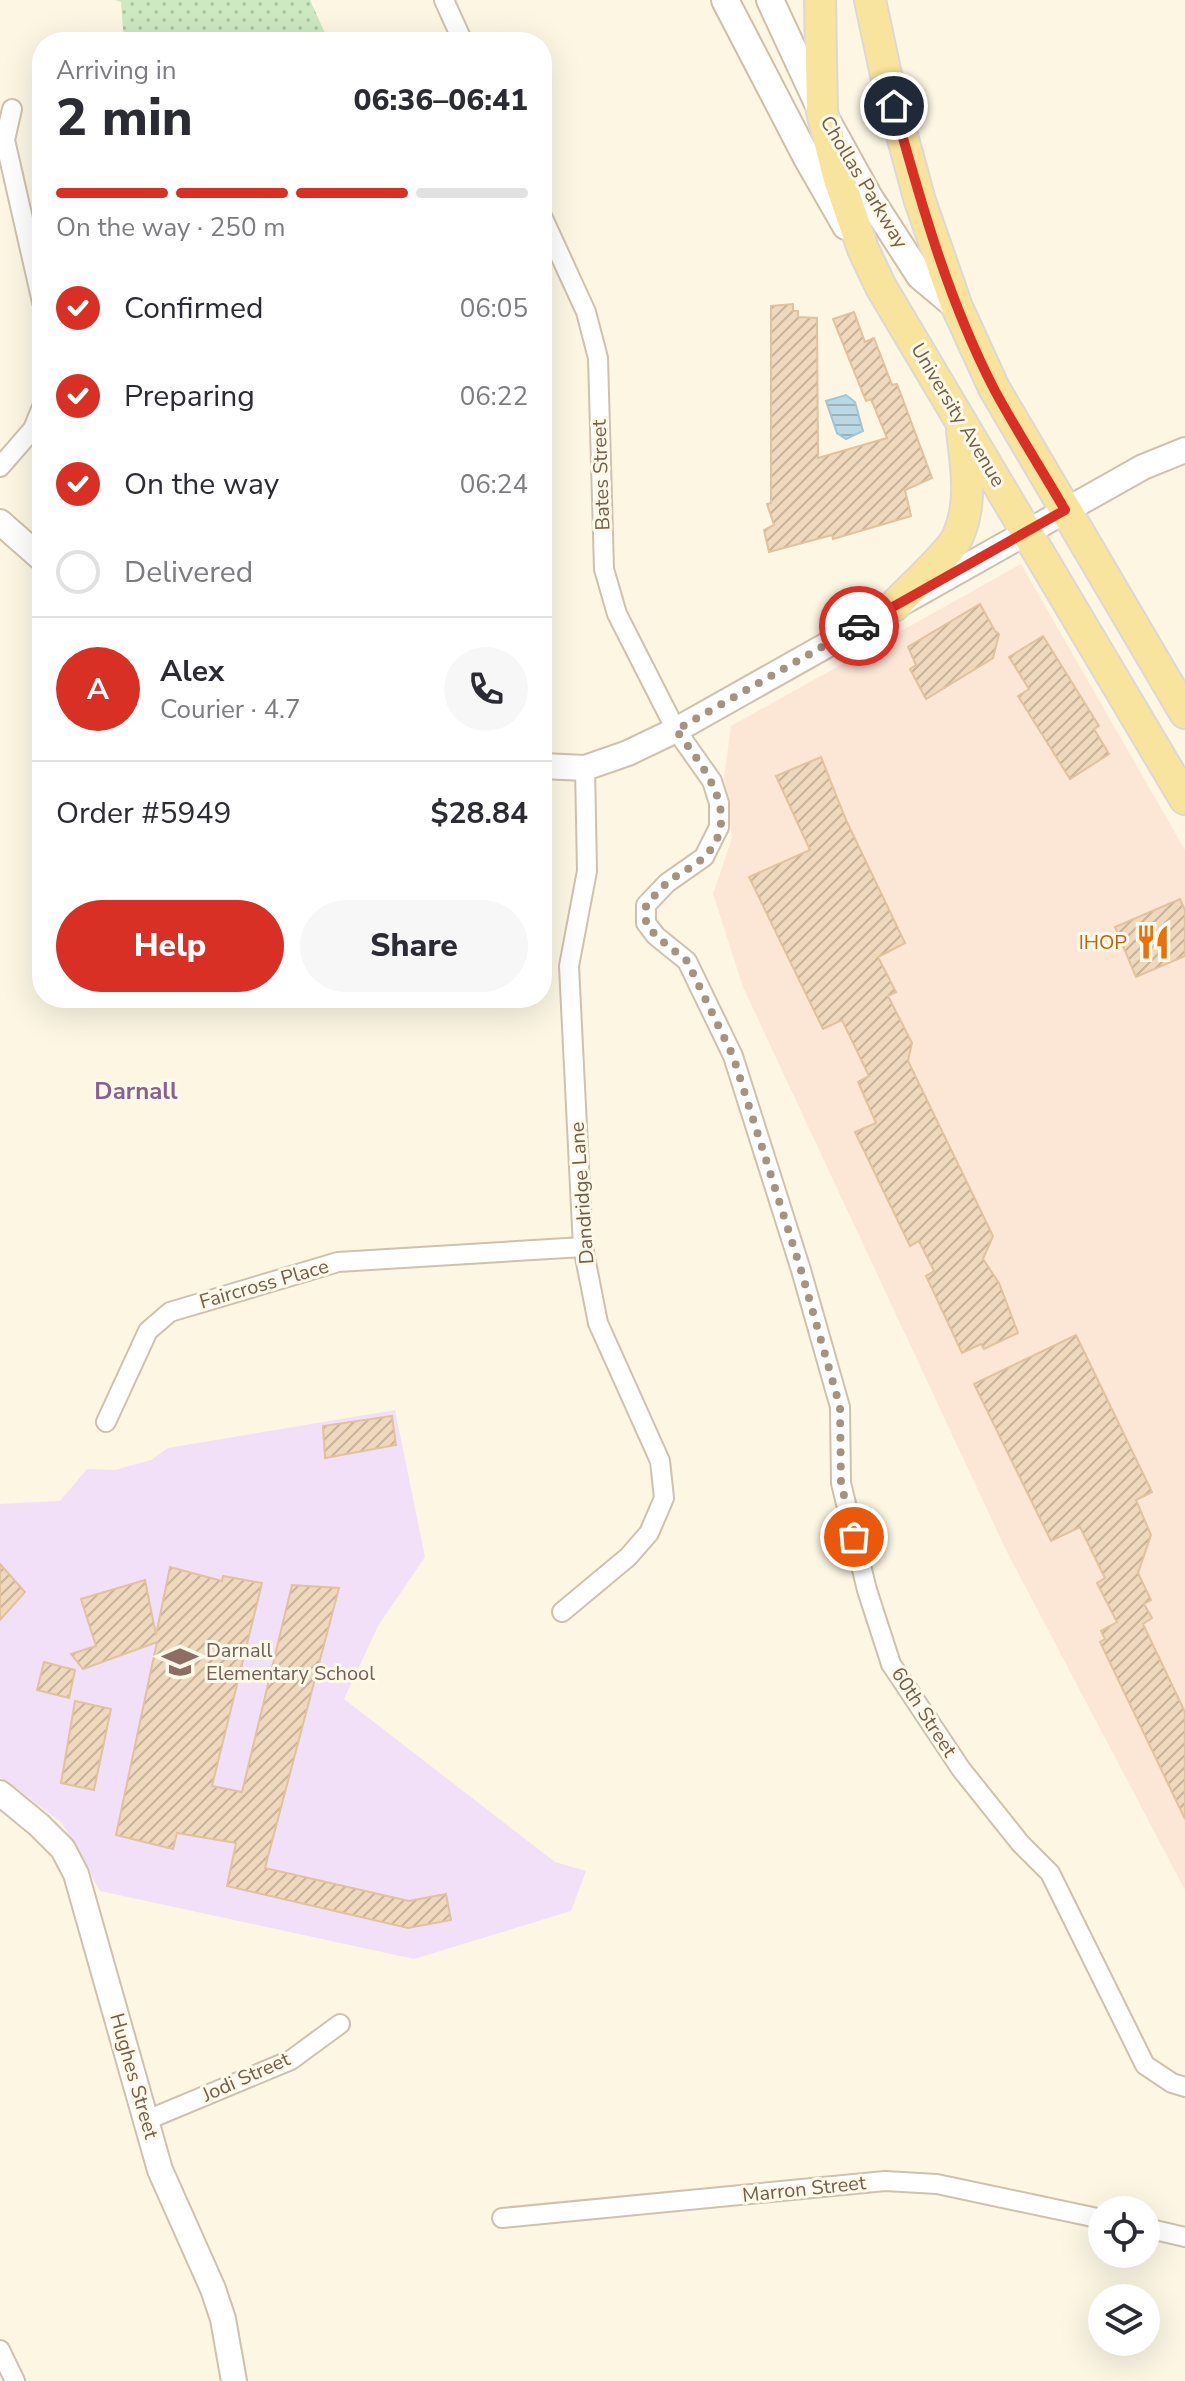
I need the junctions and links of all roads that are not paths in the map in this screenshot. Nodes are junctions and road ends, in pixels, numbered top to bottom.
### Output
1 (444, 0) edge
2 (725, 0) edge
3 (770, 0) edge
4 (820, 0) edge
5 (870, 0) edge
6 (458, 32) edge
7 (12, 109) dead end
8 (822, 112) junction
9 (552, 238) edge
10 (32, 258) edge
11 (881, 287) junction
12 (957, 307) junction
13 (960, 417) junction
14 (32, 430) edge
15 (1185, 450) edge
16 (0, 467) edge
17 (1065, 510) junction
18 (0, 522) edge
19 (1027, 531) junction
20 (32, 550) edge
21 (894, 606) junction
22 (1185, 713) edge
23 (676, 730) junction
24 (552, 766) edge
25 (585, 768) junction
26 (1185, 799) edge
27 (583, 1247) junction
28 (106, 1422) dead end
29 (562, 1612) dead end
30 (0, 1793) edge
31 (340, 2024) dead end
32 (1185, 2087) edge
33 (147, 2120) junction
34 (1088, 2216) edge
35 (502, 2218) dead end
36 (1160, 2231) edge
37 (1185, 2237) edge
38 (0, 2350) edge
39 (15, 2381) edge
40 (234, 2381) edge

1 - 6 street
2 - 11 main road, Chollas Parkway
3 - 8 main road, Chollas Parkway
4 - 8 main road, University Avenue
5 - 12 main road
7 - 10 street
8 - 11 main road, University Avenue
8 - 12 main road, Chollas Parkway
9 - 23 street, Bates Street
11 - 13 main road, University Avenue
12 - 17 main road
13 - 19 main road, University Avenue
13 - 21 main road
14 - 16 street
15 - 17 street
17 - 19 street
17 - 22 main road
18 - 20 street
19 - 21 street
19 - 26 main road, University Avenue
21 - 23 street
23 - 25 street
23 - 32 street, 60th Street
24 - 25 street
25 - 27 street, Dandridge Lane
27 - 28 street, Faircross Place
27 - 29 street, Dandridge Lane
30 - 33 street, Hughes Street
31 - 33 street, Jodi Street
33 - 40 street, Hughes Street
34 - 35 street, Marron Street
36 - 37 street
38 - 39 street

